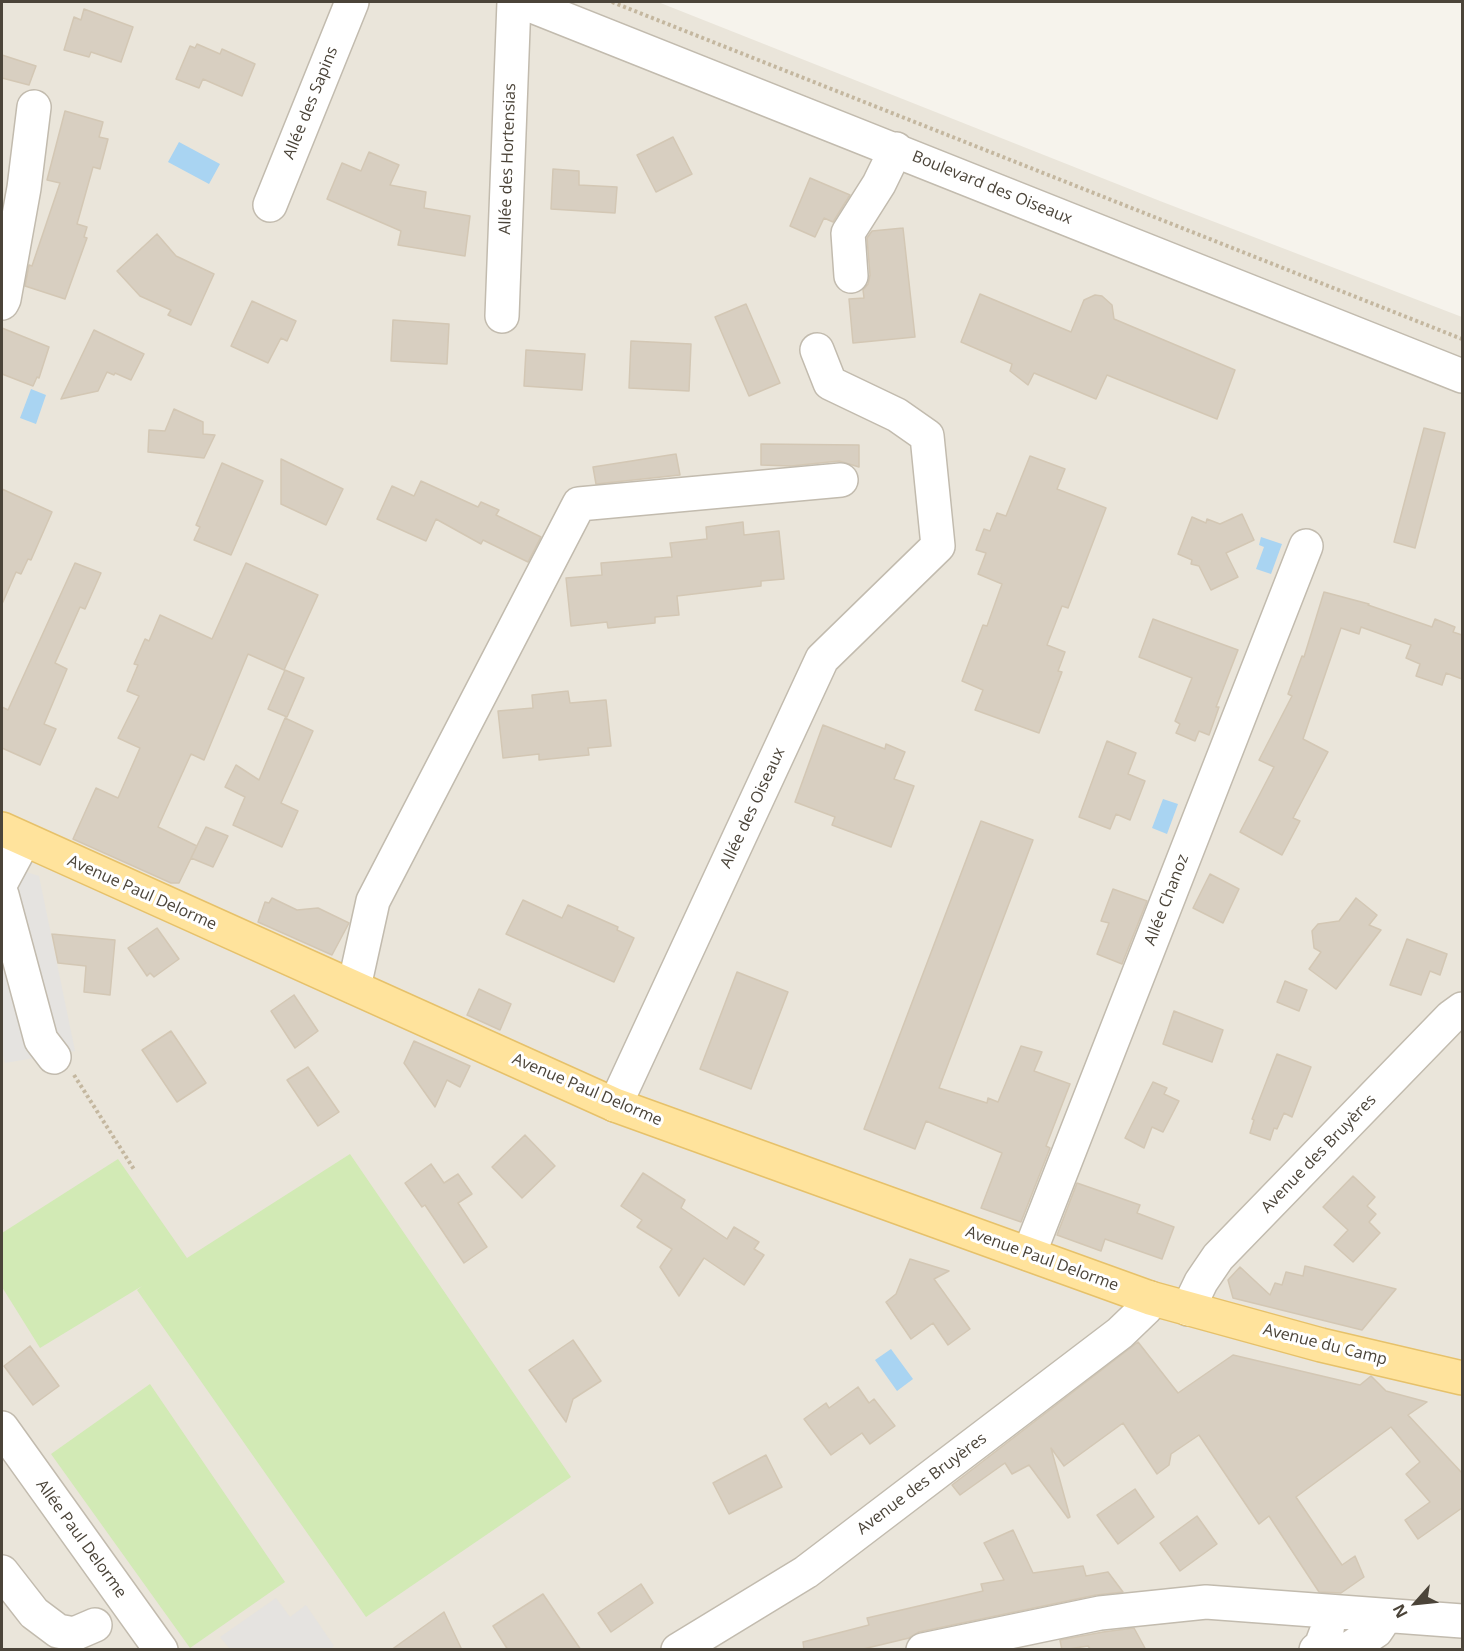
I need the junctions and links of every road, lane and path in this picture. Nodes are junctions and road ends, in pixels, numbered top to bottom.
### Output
1 (352, 2) edge
2 (514, 2) edge
3 (522, 2) edge
4 (612, 2) edge
5 (34, 107) dead end
6 (896, 149) junction
7 (270, 205) dead end
8 (851, 276) dead end
9 (2, 303) edge
10 (502, 316) dead end
11 (1462, 339) edge
12 (818, 350) dead end
13 (1462, 376) edge
14 (841, 480) dead end
15 (1306, 546) dead end
16 (13, 834) edge
17 (2, 881) edge
18 (2, 895) edge
19 (354, 987) junction
20 (1462, 1009) edge
21 (54, 1057) joint
22 (615, 1105) junction
23 (135, 1171) dead end
24 (1029, 1254) junction
25 (1150, 1298) junction
26 (1188, 1309) junction
27 (1462, 1378) edge
28 (2, 1428) edge
29 (2, 1572) edge
30 (1330, 1612) junction
31 (1386, 1616) junction
32 (1462, 1621) edge
33 (95, 1625) dead end
34 (160, 1650) edge
35 (678, 1650) edge
36 (923, 1650) edge
37 (1316, 1650) edge
38 (1347, 1650) edge

1 - 7 street, Allée des Sapins
2 - 10 street, Allée des Hortensias
3 - 6 street, Boulevard des Oiseaux
4 - 11 path
5 - 9 street
6 - 8 street
6 - 13 street, Boulevard des Oiseaux
12 - 22 street, Allée des Oiseaux
14 - 19 street
15 - 24 street, Allée Chanoz
16 - 17 street
16 - 19 main road, Avenue Paul Delorme
18 - 21 street
19 - 22 main road, Avenue Paul Delorme
20 - 26 street, Avenue des Bruyères
21 - 23 path
22 - 24 main road, Avenue Paul Delorme
24 - 25 main road, Avenue Paul Delorme
25 - 26 main road, Avenue Paul Delorme
25 - 35 street, Avenue des Bruyères
26 - 27 main road, Avenue du Camp
28 - 34 street, Allée Paul Delorme
29 - 33 street
30 - 31 street
30 - 36 street
30 - 37 street
31 - 32 street
31 - 38 street

